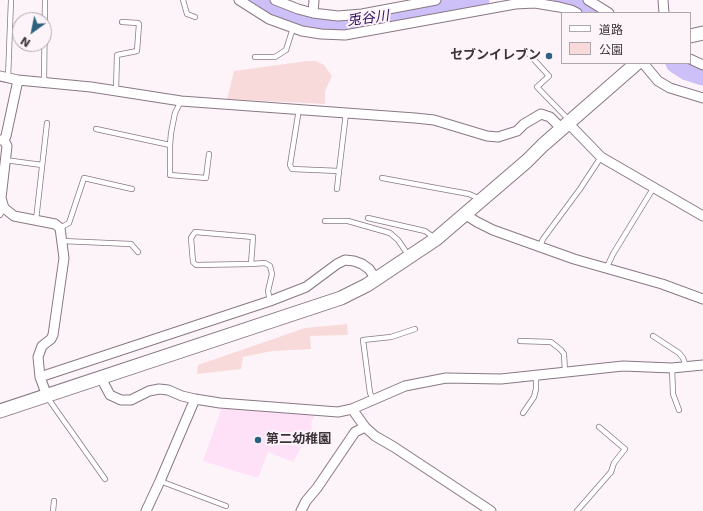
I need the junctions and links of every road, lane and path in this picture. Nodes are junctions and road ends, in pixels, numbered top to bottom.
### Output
1 (11, 0) edge
2 (45, 0) edge
3 (183, 0) edge
4 (239, 0) edge
5 (314, 0) edge
6 (436, 0) edge
7 (588, 0) edge
8 (663, 0) edge
9 (278, 1) edge
10 (575, 12) edge
11 (607, 12) edge
12 (664, 12) edge
13 (313, 13) junction
14 (195, 17) dead end
15 (122, 22) dead end
16 (293, 28) junction
17 (703, 33) edge
18 (691, 36) edge
19 (527, 52) dead end
20 (255, 57) dead end
21 (691, 59) edge
22 (636, 64) edge
23 (644, 64) edge
24 (703, 65) edge
25 (4, 78) edge
26 (18, 80) junction
27 (44, 82) junction
28 (116, 90) junction
29 (703, 98) edge
30 (181, 101) junction
31 (299, 109) junction
32 (346, 112) junction
33 (47, 123) dead end
34 (567, 124) junction
35 (96, 129) dead end
36 (2, 140) edge
37 (170, 145) junction
38 (209, 154) dead end
39 (601, 157) junction
40 (5, 160) junction
41 (42, 165) junction
42 (339, 171) junction
43 (382, 178) dead end
44 (654, 187) junction
45 (132, 188) dead end
46 (337, 189) dead end
47 (482, 200) junction
48 (2, 212) edge
49 (466, 215) junction
50 (703, 216) edge
51 (368, 218) dead end
52 (36, 220) junction
53 (325, 221) dead end
54 (60, 228) junction
55 (436, 239) junction
56 (62, 241) junction
57 (540, 246) junction
58 (138, 252) dead end
59 (410, 258) junction
60 (251, 264) junction
61 (606, 269) junction
62 (376, 279) junction
63 (703, 299) edge
64 (270, 301) junction
65 (415, 329) dead end
66 (653, 336) dead end
67 (520, 341) dead end
68 (703, 365) edge
69 (686, 366) junction
70 (672, 368) junction
71 (565, 372) junction
72 (536, 376) junction
73 (40, 377) junction
74 (101, 378) junction
75 (47, 396) junction
76 (195, 399) junction
77 (373, 399) junction
78 (352, 409) junction
79 (679, 410) dead end
80 (0, 411) edge
81 (523, 413) dead end
82 (365, 427) junction
83 (599, 427) dead end
84 (105, 479) dead end
85 (160, 481) junction
86 (54, 501) dead end
87 (226, 506) dead end
88 (53, 511) edge
89 (146, 511) edge
90 (301, 511) edge
91 (491, 511) edge
92 (577, 511) edge

1 - 25 lane
2 - 27 lane
3 - 14 lane
4 - 16 street
5 - 13 street
6 - 13 street
7 - 11 street
8 - 12 street
9 - 13 street
10 - 16 street
15 - 28 lane
16 - 20 lane
17 - 18 street
19 - 34 lane
21 - 24 street
22 - 34 street
23 - 29 street
25 - 26 street
26 - 27 street
26 - 36 street
27 - 28 street
28 - 30 street
30 - 31 street
30 - 37 lane
31 - 32 street
31 - 42 lane
32 - 34 street
32 - 42 lane
33 - 41 lane
34 - 39 street
34 - 47 street
35 - 37 lane
36 - 40 street
37 - 38 lane
39 - 44 street
39 - 57 lane
40 - 41 lane
40 - 48 street
41 - 52 lane
42 - 46 lane
43 - 47 lane
44 - 50 street
44 - 61 lane
45 - 54 lane
47 - 49 street
48 - 52 street
49 - 55 street
49 - 57 street
51 - 55 lane
52 - 54 street
53 - 59 lane
54 - 56 street
55 - 59 street
56 - 58 lane
56 - 73 street
57 - 61 street
59 - 62 street
60 - 60 lane
60 - 64 lane
61 - 63 street
62 - 64 street
62 - 74 street
64 - 73 street
65 - 77 lane
66 - 69 lane
67 - 71 lane
68 - 69 street
69 - 70 street
70 - 71 street
70 - 79 lane
71 - 72 street
72 - 77 street
72 - 81 lane
73 - 75 street
74 - 75 street
74 - 76 street
75 - 80 street
75 - 84 lane
76 - 78 street
76 - 85 street
77 - 78 street
78 - 82 street
82 - 90 street
82 - 91 street
83 - 92 lane
85 - 87 lane
85 - 89 street
86 - 88 lane

